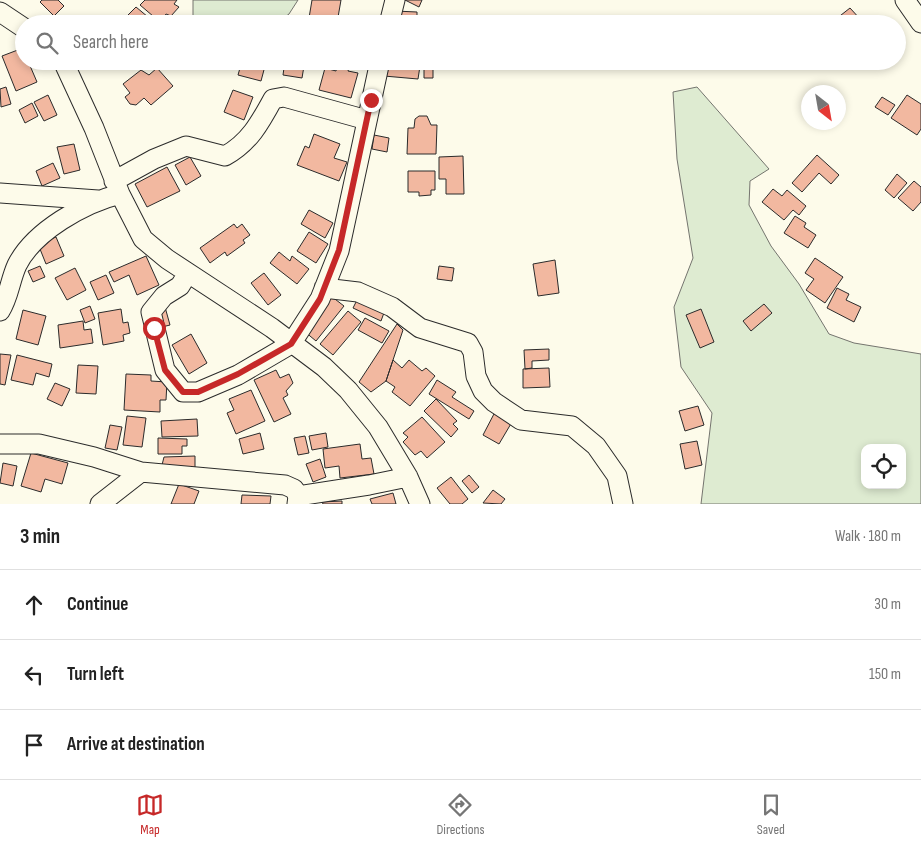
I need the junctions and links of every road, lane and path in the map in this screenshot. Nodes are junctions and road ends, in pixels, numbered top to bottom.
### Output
1 (395, 0) edge
2 (905, 0) edge
3 (0, 12) edge
4 (391, 15) edge
5 (15, 22) edge
6 (921, 23) edge
7 (67, 70) edge
8 (378, 70) edge
9 (367, 120) junction
10 (117, 188) junction
11 (0, 192) edge
12 (98, 200) junction
13 (188, 273) junction
14 (324, 288) junction
15 (0, 311) edge
16 (291, 344) junction
17 (0, 444) edge
18 (141, 472) junction
19 (408, 477) junction
20 (297, 500) edge
21 (100, 504) edge
22 (420, 504) edge
23 (623, 504) edge

1 - 4 street
2 - 6 street
3 - 5 street
7 - 10 street
8 - 9 street
9 - 10 street
9 - 14 street
10 - 12 street
10 - 13 street
11 - 12 street
12 - 15 street
13 - 16 street
13 - 16 street
14 - 16 street
14 - 23 street
16 - 19 street
17 - 18 street
18 - 20 street
18 - 21 street
19 - 20 street
19 - 22 street

